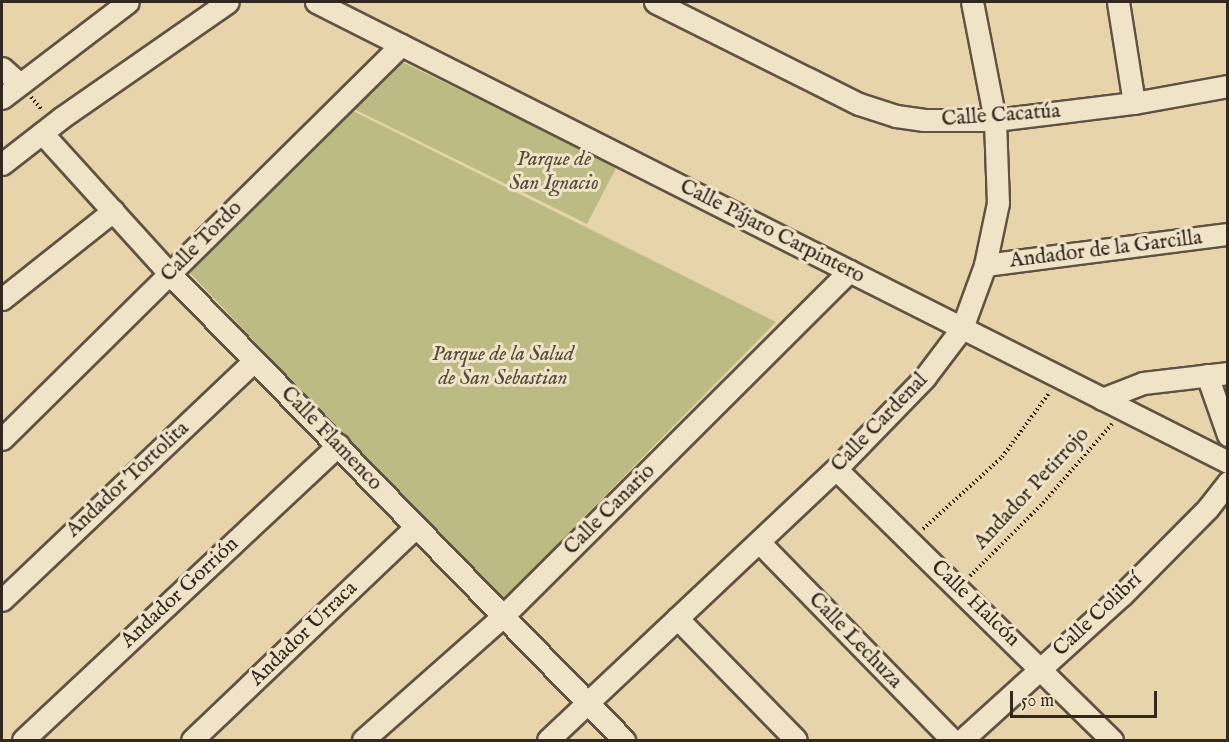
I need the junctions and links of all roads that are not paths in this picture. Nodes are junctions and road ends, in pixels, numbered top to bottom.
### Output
1 (228, 2) edge
2 (315, 2) edge
3 (655, 2) edge
4 (972, 2) edge
5 (1118, 2) edge
6 (113, 6) edge
7 (401, 45) junction
8 (2, 68) edge
9 (20, 84) junction
10 (1227, 86) edge
11 (2, 98) edge
12 (1134, 103) junction
13 (995, 120) junction
14 (42, 133) junction
15 (2, 164) edge
16 (113, 211) junction
17 (1227, 234) edge
18 (985, 265) junction
19 (849, 271) junction
20 (170, 274) junction
21 (2, 299) edge
22 (962, 328) junction
23 (254, 360) junction
24 (1217, 374) edge
25 (1112, 404) junction
26 (1227, 435) edge
27 (2, 439) edge
28 (338, 445) junction
29 (1227, 462) edge
30 (836, 469) junction
31 (1227, 482) edge
32 (416, 527) junction
33 (759, 542) junction
34 (2, 600) edge
35 (503, 616) junction
36 (677, 618) junction
37 (1040, 668) junction
38 (588, 703) junction
39 (22, 741) edge
40 (192, 741) edge
41 (363, 741) edge
42 (548, 741) edge
43 (624, 741) edge
44 (796, 741) edge
45 (952, 741) edge
46 (962, 741) edge
47 (1112, 741) edge

1 - 14 street
2 - 7 street, Calle Pájaro Carpintero
3 - 13 street, Calle Cacatúa
4 - 13 street, Calle Cardenal
5 - 12 street
6 - 9 street
7 - 19 street, Calle Pájaro Carpintero
7 - 20 street, Calle Tordo
8 - 9 street
9 - 11 street
10 - 12 street, Calle Cacatúa
12 - 13 street, Calle Cacatúa
13 - 18 street, Calle Cardenal
14 - 15 street
14 - 16 street, Calle Flamenco
16 - 20 street, Calle Flamenco
16 - 21 street
17 - 18 street, Andador de la Garcilla
18 - 22 street, Calle Cardenal
19 - 22 street, Calle Pájaro Carpintero
19 - 35 street, Calle Canario
20 - 23 street, Calle Flamenco
20 - 27 street, Calle Tordo
22 - 25 street, Calle Pájaro Carpintero
22 - 30 street, Calle Cardenal
23 - 28 street, Calle Flamenco
23 - 34 street, Andador Tortolita
24 - 25 street
24 - 26 street
25 - 29 street, Calle Pájaro Carpintero
28 - 32 street, Calle Flamenco
28 - 39 street, Andador Gorrión
30 - 33 street, Calle Cardenal
30 - 37 street, Calle Halcón
31 - 37 street, Calle Colibrí
32 - 35 street, Calle Flamenco
32 - 40 street, Andador Urraca
33 - 36 street, Calle Cardenal
33 - 45 street, Calle Lechuza
35 - 38 street, Calle Flamenco
35 - 41 street, Calle Canario
36 - 38 street, Calle Cardenal
36 - 44 street
37 - 46 street, Calle Colibrí
37 - 47 street, Calle Halcón
38 - 42 street, Calle Cardenal
38 - 43 street, Calle Flamenco

